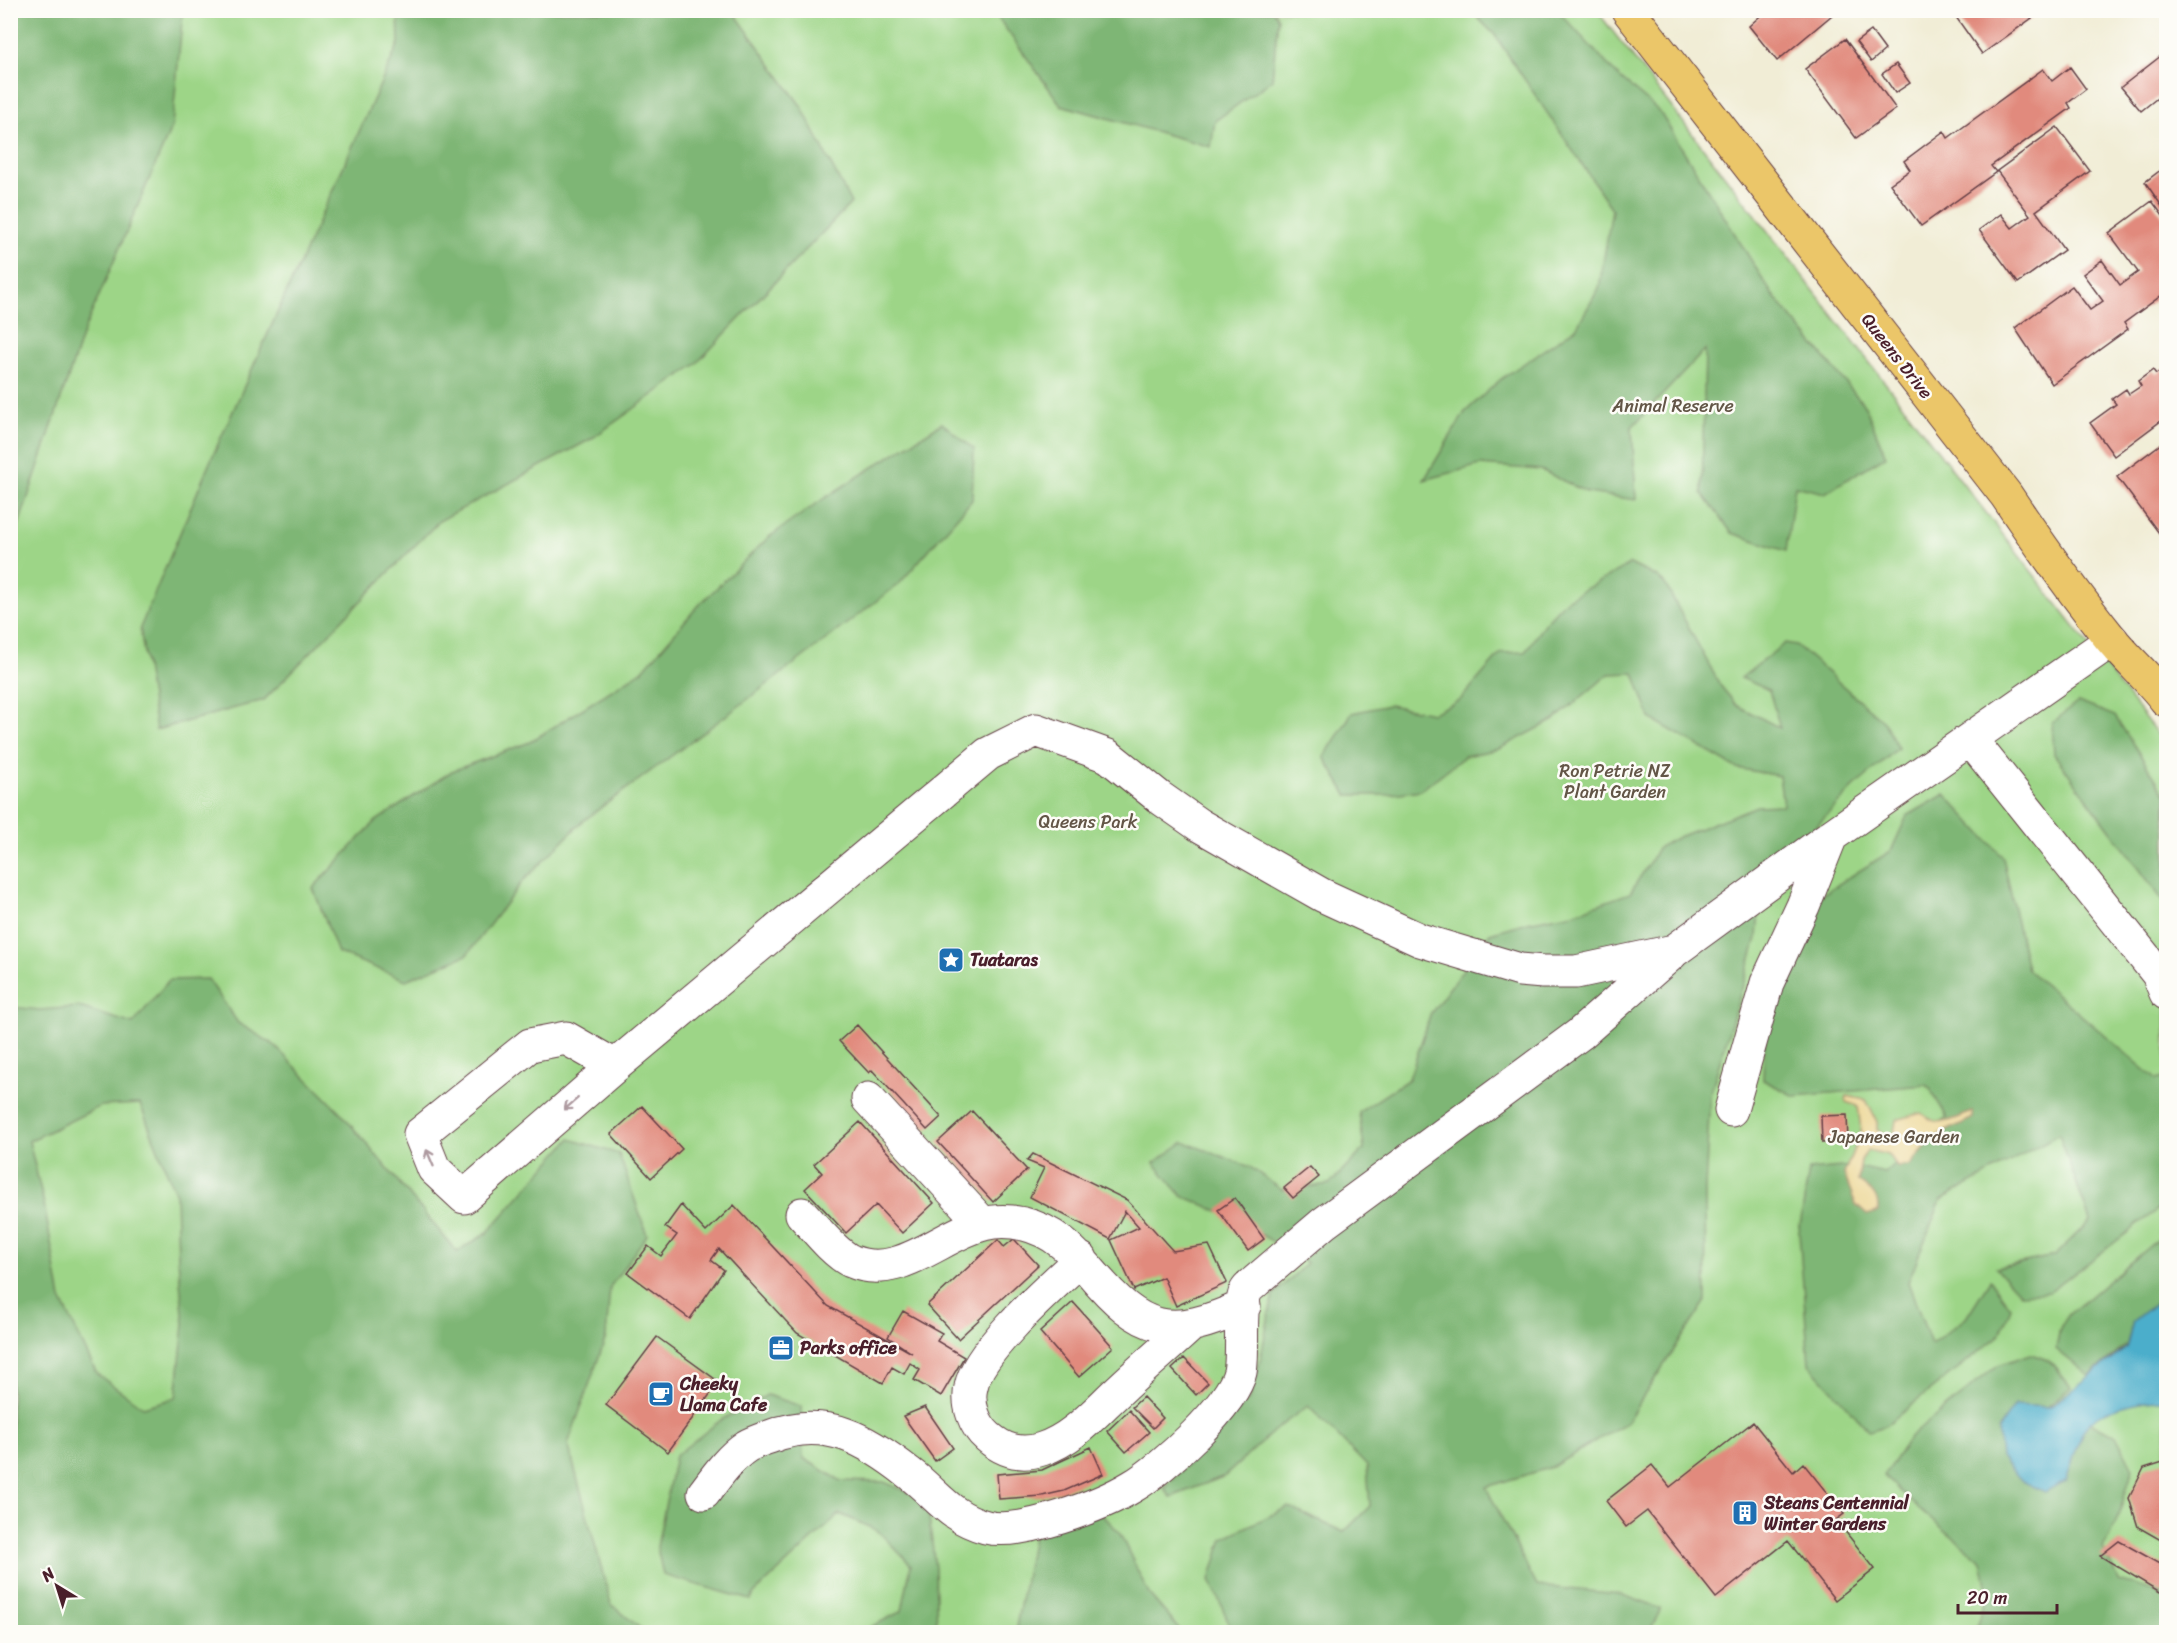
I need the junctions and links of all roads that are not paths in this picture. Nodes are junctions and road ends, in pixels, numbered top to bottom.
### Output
1 (1629, 10) edge
2 (2112, 640) junction
3 (2166, 700) edge
4 (1971, 740) junction
5 (1831, 836) junction
6 (1674, 951) junction
7 (2166, 993) edge
8 (615, 1066) junction
9 (867, 1100) dead end
10 (1731, 1110) dead end
11 (802, 1214) dead end
12 (983, 1224) junction
13 (1081, 1259) junction
14 (1244, 1306) junction
15 (1190, 1326) junction
16 (704, 1493) dead end

1 - 2 main road, Queens Drive
2 - 3 main road, Queens Drive
2 - 4 lane
4 - 5 lane
4 - 7 lane
5 - 6 lane
5 - 10 lane
6 - 8 lane
6 - 14 lane
8 -> 8 lane
9 - 12 lane
11 - 12 lane
12 - 13 lane
13 - 15 lane
13 - 15 lane
14 - 15 lane
14 - 16 lane

